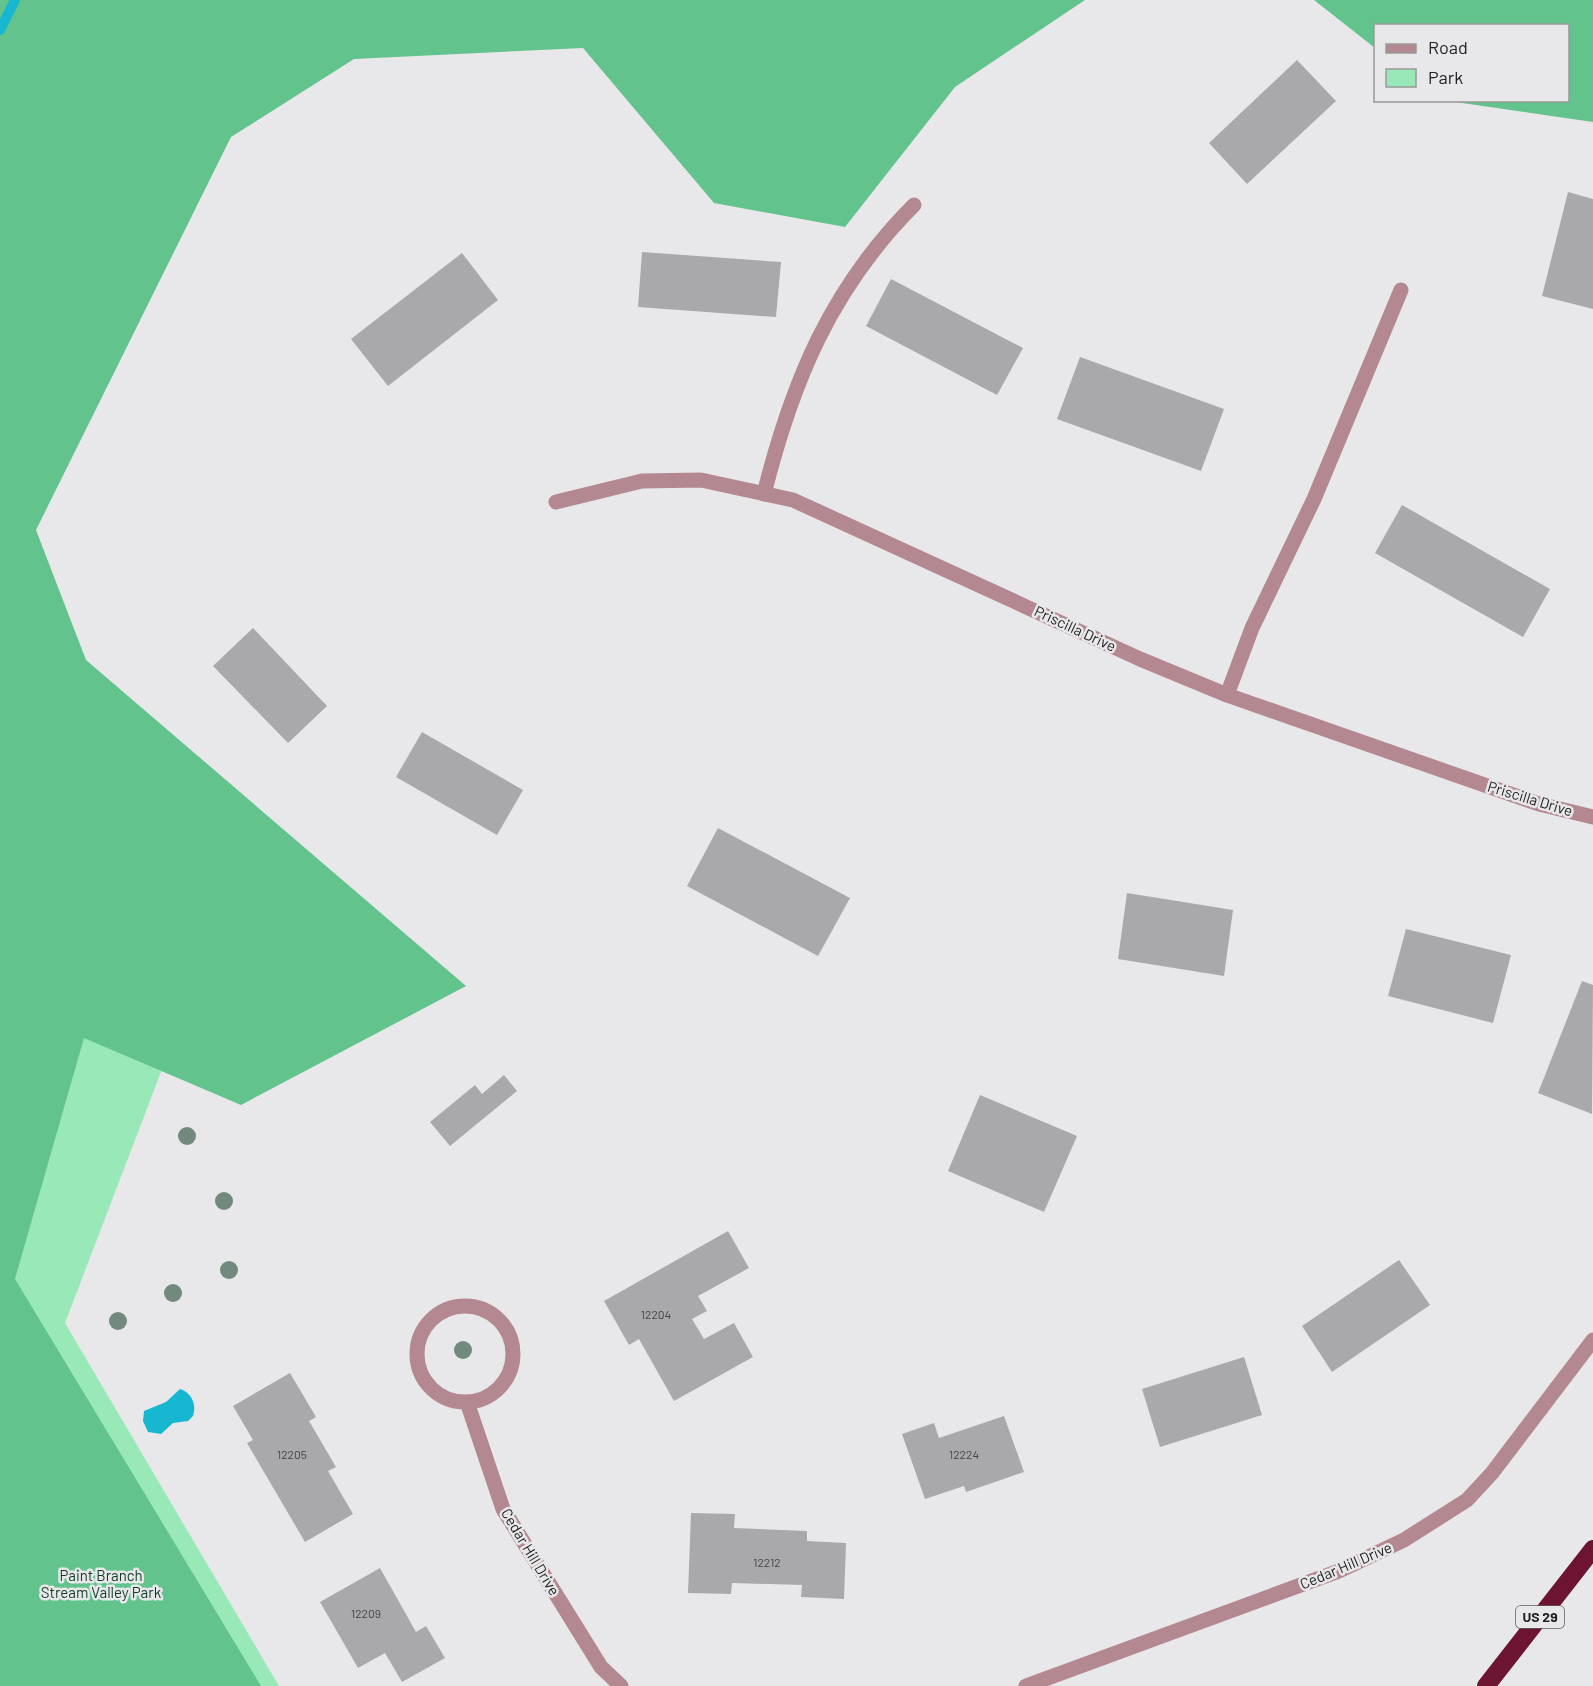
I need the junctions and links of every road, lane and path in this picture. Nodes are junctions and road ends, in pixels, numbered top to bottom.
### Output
1 (914, 205) dead end
2 (1401, 290) dead end
3 (764, 494) junction
4 (556, 502) dead end
5 (1227, 695) junction
6 (1593, 816) edge
7 (1593, 1340) edge
8 (467, 1402) junction
9 (1593, 1549) edge
10 (621, 1686) edge
11 (1026, 1686) edge
12 (1486, 1686) edge

1 - 3 street
2 - 5 street
3 - 4 street, Priscilla Drive
3 - 5 street, Priscilla Drive
5 - 6 street, Priscilla Drive
7 - 11 street, Cedar Hill Drive
8 - 8 street
8 - 10 street, Cedar Hill Drive
9 - 12 highway, US 29

